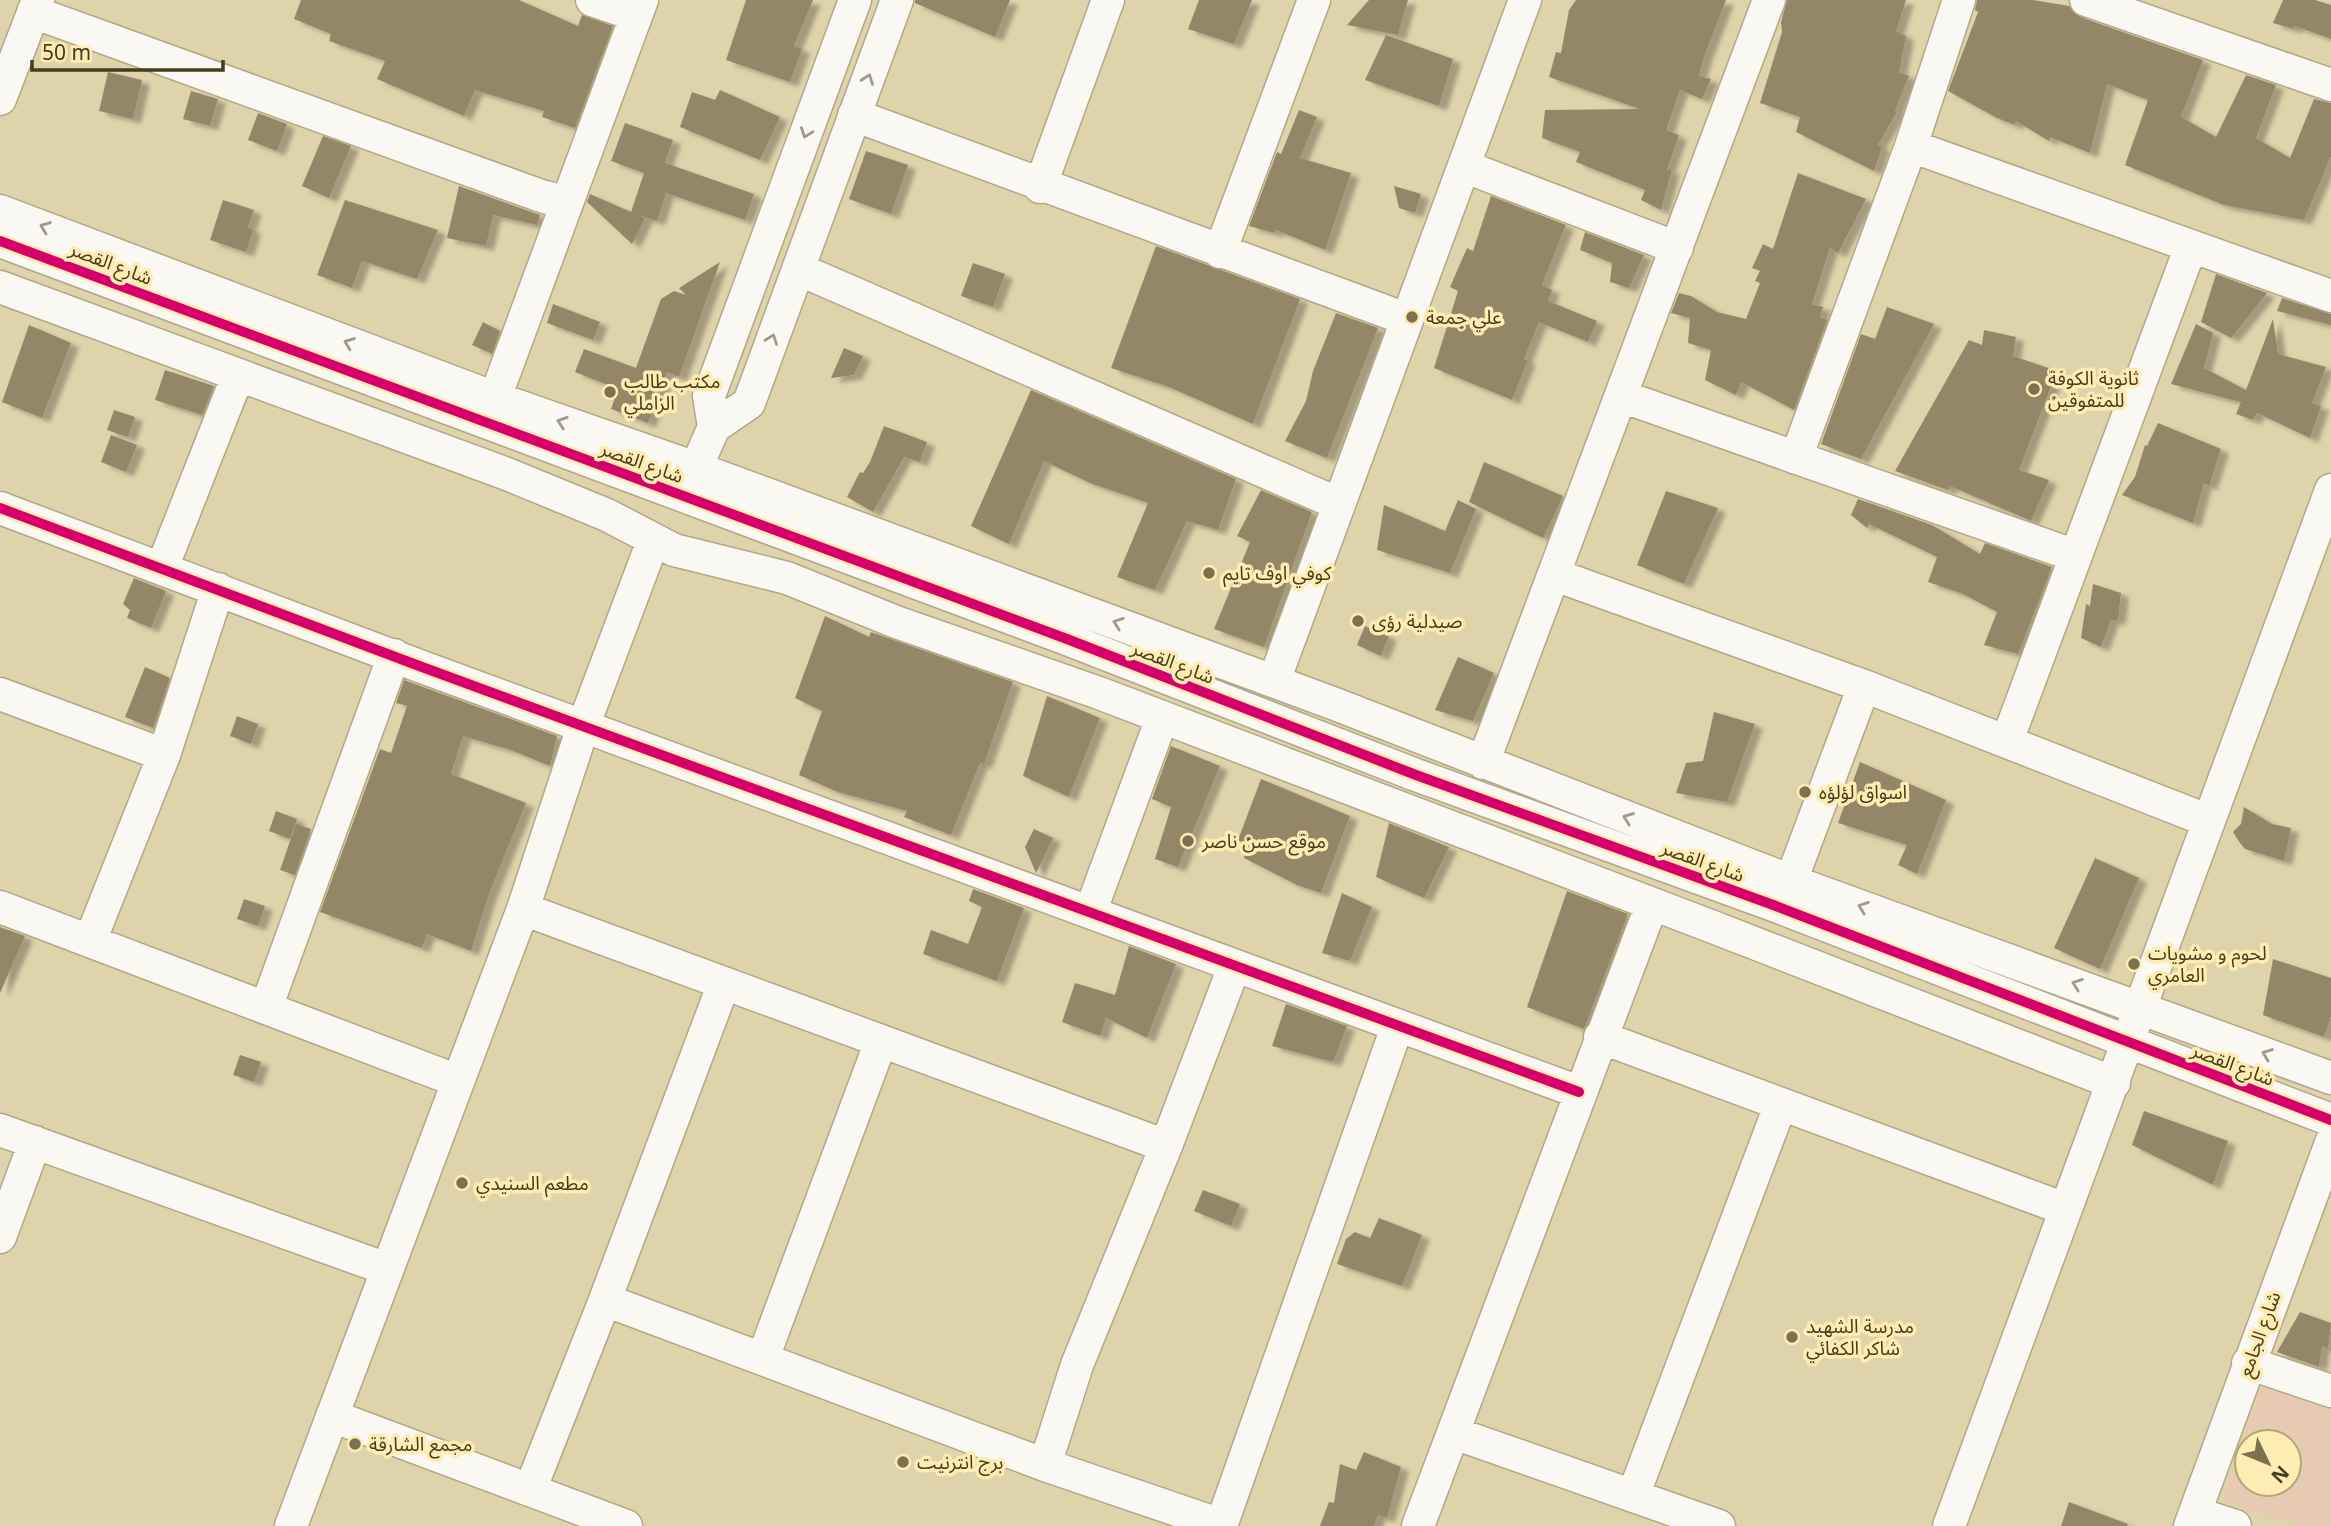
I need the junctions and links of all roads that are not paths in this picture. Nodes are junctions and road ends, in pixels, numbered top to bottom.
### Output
1 (592, 0) edge
2 (855, 0) edge
3 (897, 0) edge
4 (1108, 0) edge
5 (1314, 0) edge
6 (1525, 0) edge
7 (1769, 0) edge
8 (1959, 0) edge
9 (2086, 0) edge
10 (36, 6) edge
11 (2126, 7) edge
12 (639, 8) edge
13 (2331, 85) edge
14 (0, 99) edge
15 (855, 115) junction
16 (1911, 146) junction
17 (1466, 167) junction
18 (1040, 187) junction
19 (567, 202) junction
20 (0, 211) edge
21 (0, 241) edge
22 (2191, 246) junction
23 (1677, 248) junction
24 (1220, 252) junction
25 (798, 269) junction
26 (0, 287) edge
27 (2331, 296) edge
28 (1406, 319) junction
29 (325, 362) junction
30 (238, 375) junction
31 (1621, 396) junction
32 (495, 398) junction
33 (714, 427) junction
34 (1796, 458) junction
35 (696, 468) junction
36 (507, 474) junction
37 (2331, 490) edge
38 (1339, 504) junction
39 (0, 508) edge
40 (653, 541) junction
41 (2076, 556) junction
42 (162, 568) junction
43 (1555, 575) junction
44 (218, 589) junction
45 (912, 626) junction
46 (1067, 639) junction
47 (394, 654) junction
48 (1274, 681) junction
49 (1864, 686) junction
50 (0, 694) edge
51 (1335, 704) junction
52 (1162, 718) junction
53 (584, 724) junction
54 (1319, 738) junction
55 (1428, 740) junction
56 (2007, 741) junction
57 (164, 755) junction
58 (1483, 763) junction
59 (1416, 775) junction
60 (2209, 821) junction
61 (1791, 881) junction
62 (1652, 904) junction
63 (0, 907) edge
64 (523, 909) junction
65 (1091, 910) junction
66 (90, 941) junction
67 (1234, 967) junction
68 (723, 983) junction
69 (2142, 1007) junction
70 (266, 1008) junction
71 (1397, 1027) junction
72 (1600, 1037) junction
73 (881, 1041) junction
74 (2129, 1042) junction
75 (2330, 1075) edge
76 (458, 1081) junction
77 (2113, 1083) junction
78 (1579, 1092) junction
79 (1780, 1105) junction
80 (2331, 1120) edge
81 (0, 1130) edge
82 (35, 1142) junction
83 (2331, 1143) edge
84 (1166, 1146) junction
85 (2065, 1209) junction
86 (0, 1237) edge
87 (387, 1269) junction
88 (606, 1300) junction
89 (763, 1357) junction
90 (2248, 1363) junction
91 (2331, 1391) edge
92 (332, 1416) junction
93 (1454, 1433) junction
94 (1045, 1465) junction
95 (530, 1490) junction
96 (1633, 1496) junction
97 (2193, 1519) edge
98 (1221, 1525) edge
99 (291, 1526) edge
100 (626, 1526) edge
101 (1418, 1526) edge
102 (1719, 1526) edge
103 (1949, 1526) edge
104 (2235, 1526) edge

1 - 12 street
2 -> 33 street
15 -> 3 street
4 - 18 street
5 - 24 street
6 - 17 street
7 - 23 street
8 - 16 street
9 - 11 street
10 - 14 street
10 - 19 street
11 - 13 street
12 - 19 street
15 - 18 street
15 - 25 street
16 - 22 street
16 - 34 street
17 - 23 street
17 - 28 street
18 - 24 street
19 - 32 street
32 -> 20 street, شارع القصر
21 - 29 street, شارع القصر
22 - 27 street
22 - 41 street
23 - 31 street
24 - 28 street
33 -> 25 street
25 - 38 street
26 - 30 street
28 - 38 street
29 - 36 street
29 - 46 street, شارع القصر
30 - 36 street
30 - 42 street
31 - 34 street
31 - 43 street
35 -> 32 street, شارع القصر
33 - 35 street
34 - 41 street
48 -> 35 street, شارع القصر
36 - 40 street
37 - 60 street
38 - 48 street
39 - 42 street
40 - 45 street
40 - 53 street
41 - 56 street
42 - 44 street
43 - 49 street
43 - 58 street
44 - 47 street
44 - 57 street
45 - 46 street
45 - 52 street
46 - 54 street, شارع القصر
47 - 53 street
47 - 70 street
48 - 51 street, شارع القصر
49 - 56 street
49 - 61 street
50 - 57 street
51 - 54 street
51 - 55 street, شارع القصر
52 - 62 street
52 - 65 street
53 - 64 street
53 - 65 street
54 - 59 street, شارع القصر
55 - 58 street, شارع القصر
55 - 59 street
56 - 60 street
57 - 66 street
61 -> 58 street, شارع القصر
59 - 74 street, شارع القصر
60 - 69 street
69 -> 61 street, شارع القصر
62 - 72 street
62 - 77 street
63 - 66 street
64 - 68 street
64 - 76 street
65 - 67 street
66 - 70 street
67 - 71 street
67 - 84 street
68 - 73 street
68 - 88 street
69 - 74 street
75 -> 69 street, شارع القصر
70 - 76 street
71 - 78 street
71 - 98 street
72 - 78 street
72 - 79 street
73 - 84 street
73 - 89 street
74 - 77 street
74 - 80 street, شارع القصر
76 - 87 street
77 - 85 street
78 - 93 street
79 - 85 street
79 - 96 street
81 - 82 street
82 - 86 street
82 - 87 street
83 - 90 street, شارع الجامع
84 - 94 street
85 - 103 street
87 - 92 street
88 - 89 street
88 - 95 street
89 - 94 street
90 - 91 street
90 - 97 street, شارع الجامع
92 - 95 street
92 - 99 street
93 - 96 street
93 - 101 street
94 - 98 street
95 - 100 street
96 - 102 street
97 - 104 street

